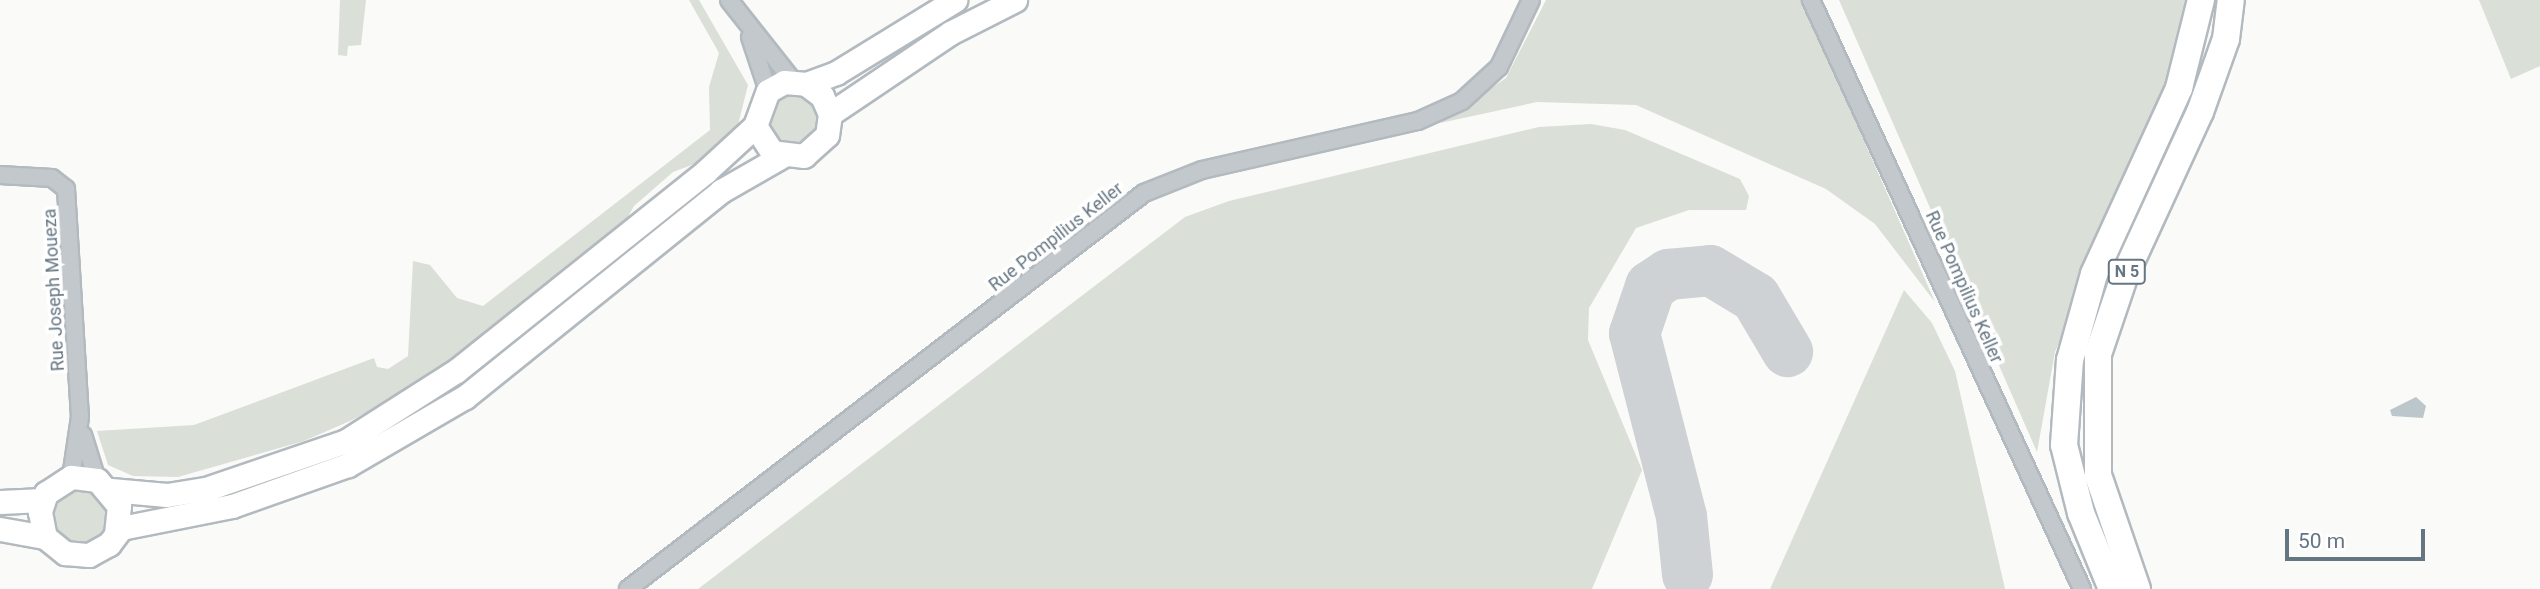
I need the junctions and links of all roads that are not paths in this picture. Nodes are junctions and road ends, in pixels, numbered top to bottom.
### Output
1 (729, 0) edge
2 (956, 0) edge
3 (1015, 0) edge
4 (1531, 0) edge
5 (1811, 0) edge
6 (2201, 0) edge
7 (2231, 0) edge
8 (747, 28) junction
9 (799, 83) junction
10 (768, 90) junction
11 (830, 114) junction
12 (755, 126) junction
13 (782, 156) junction
14 (0, 174) edge
15 (79, 417) junction
16 (71, 477) junction
17 (104, 485) junction
18 (43, 500) junction
19 (0, 502) edge
20 (0, 529) edge
21 (116, 534) junction
22 (45, 537) junction
23 (628, 589) edge
24 (2081, 589) edge
25 (2112, 589) edge
26 (2137, 589) edge

1 - 8 street
2 - 9 main road
3 - 11 main road
4 - 23 street, Rue Pompilius Keller
5 - 24 street, Rue Pompilius Keller
6 - 25 main road, N 5
7 - 26 main road, N 5
8 - 9 street
8 - 10 street
9 - 10 main road
9 - 11 main road
10 - 12 main road
11 - 13 main road
12 - 13 main road
12 - 17 main road
13 - 21 main road
14 - 15 street, Rue Joseph Moueza
15 - 16 street
15 - 17 street
16 - 17 main road
16 - 18 main road
17 - 21 main road
18 - 19 main road
18 - 22 main road
20 - 22 main road
21 - 22 main road

